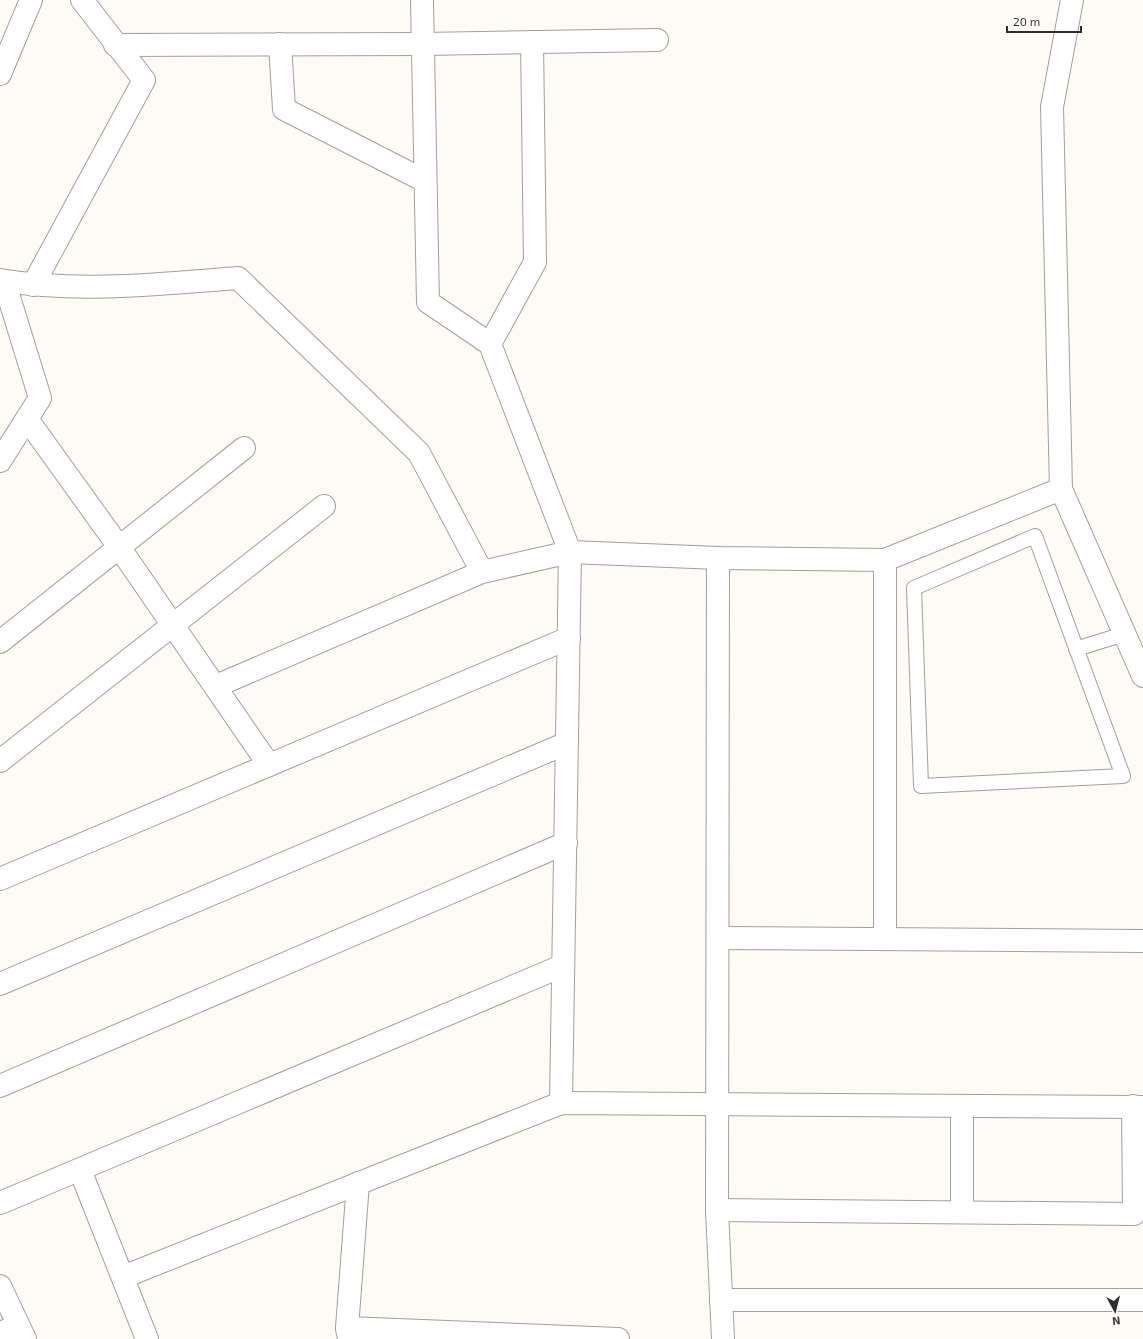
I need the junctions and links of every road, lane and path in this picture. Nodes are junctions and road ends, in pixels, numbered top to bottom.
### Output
1 (31, 0) edge
2 (82, 0) edge
3 (422, 0) edge
4 (1072, 0) edge
5 (657, 40) dead end
6 (532, 42) junction
7 (280, 44) junction
8 (422, 44) junction
9 (115, 45) junction
10 (0, 74) edge
11 (425, 181) junction
12 (2, 281) edge
13 (33, 285) junction
14 (490, 344) junction
15 (27, 419) junction
16 (244, 448) dead end
17 (0, 461) edge
18 (1061, 489) junction
19 (324, 506) dead end
20 (119, 547) junction
21 (570, 552) junction
22 (718, 558) junction
23 (885, 560) junction
24 (482, 572) junction
25 (173, 627) junction
26 (1124, 634) junction
27 (569, 638) junction
28 (0, 642) edge
29 (1076, 649) junction
30 (1143, 676) edge
31 (216, 686) junction
32 (567, 743) junction
33 (0, 761) edge
34 (269, 765) junction
35 (566, 843) junction
36 (0, 879) edge
37 (718, 938) junction
38 (885, 939) junction
39 (1143, 941) edge
40 (562, 966) junction
41 (0, 984) edge
42 (0, 1086) edge
43 (560, 1104) junction
44 (717, 1104) junction
45 (962, 1106) junction
46 (1138, 1106) edge
47 (80, 1170) junction
48 (358, 1183) junction
49 (0, 1203) edge
50 (717, 1210) junction
51 (962, 1212) junction
52 (122, 1277) junction
53 (0, 1286) edge
54 (721, 1300) junction
55 (1143, 1300) edge
56 (14, 1333) edge
57 (348, 1334) edge
58 (147, 1339) edge
59 (618, 1339) edge
60 (723, 1339) edge

1 - 10 street
2 - 9 street
3 - 8 street
4 - 18 street
5 - 6 street
6 - 8 street
6 - 14 street
7 - 8 street
7 - 9 street
7 - 11 street
8 - 11 street
9 - 13 street
11 - 14 street
12 - 13 street
12 - 15 street
13 - 24 street
14 - 21 street
15 - 17 street
15 - 20 street
16 - 20 street
18 - 23 street
18 - 26 street
19 - 25 street
20 - 25 street
20 - 28 street
21 - 22 street
21 - 24 street
21 - 27 street
22 - 23 street
22 - 37 street
23 - 38 street
24 - 31 street
25 - 31 street
25 - 33 street
26 - 29 lane
26 - 30 street
27 - 32 street
27 - 34 street
29 - 29 lane
31 - 34 street
32 - 35 street
32 - 41 street
34 - 36 street
35 - 40 street
35 - 42 street
37 - 38 street
37 - 44 street
38 - 39 street
40 - 43 street
40 - 47 street
43 - 44 street
43 - 48 street
44 - 45 street
44 - 50 street
45 - 46 street
45 - 51 street
46 - 51 street
47 - 49 street
47 - 52 street
48 - 52 street
48 - 57 street
50 - 51 street
50 - 54 street
52 - 58 street
53 - 56 street
54 - 55 street
54 - 60 street
57 - 59 street

